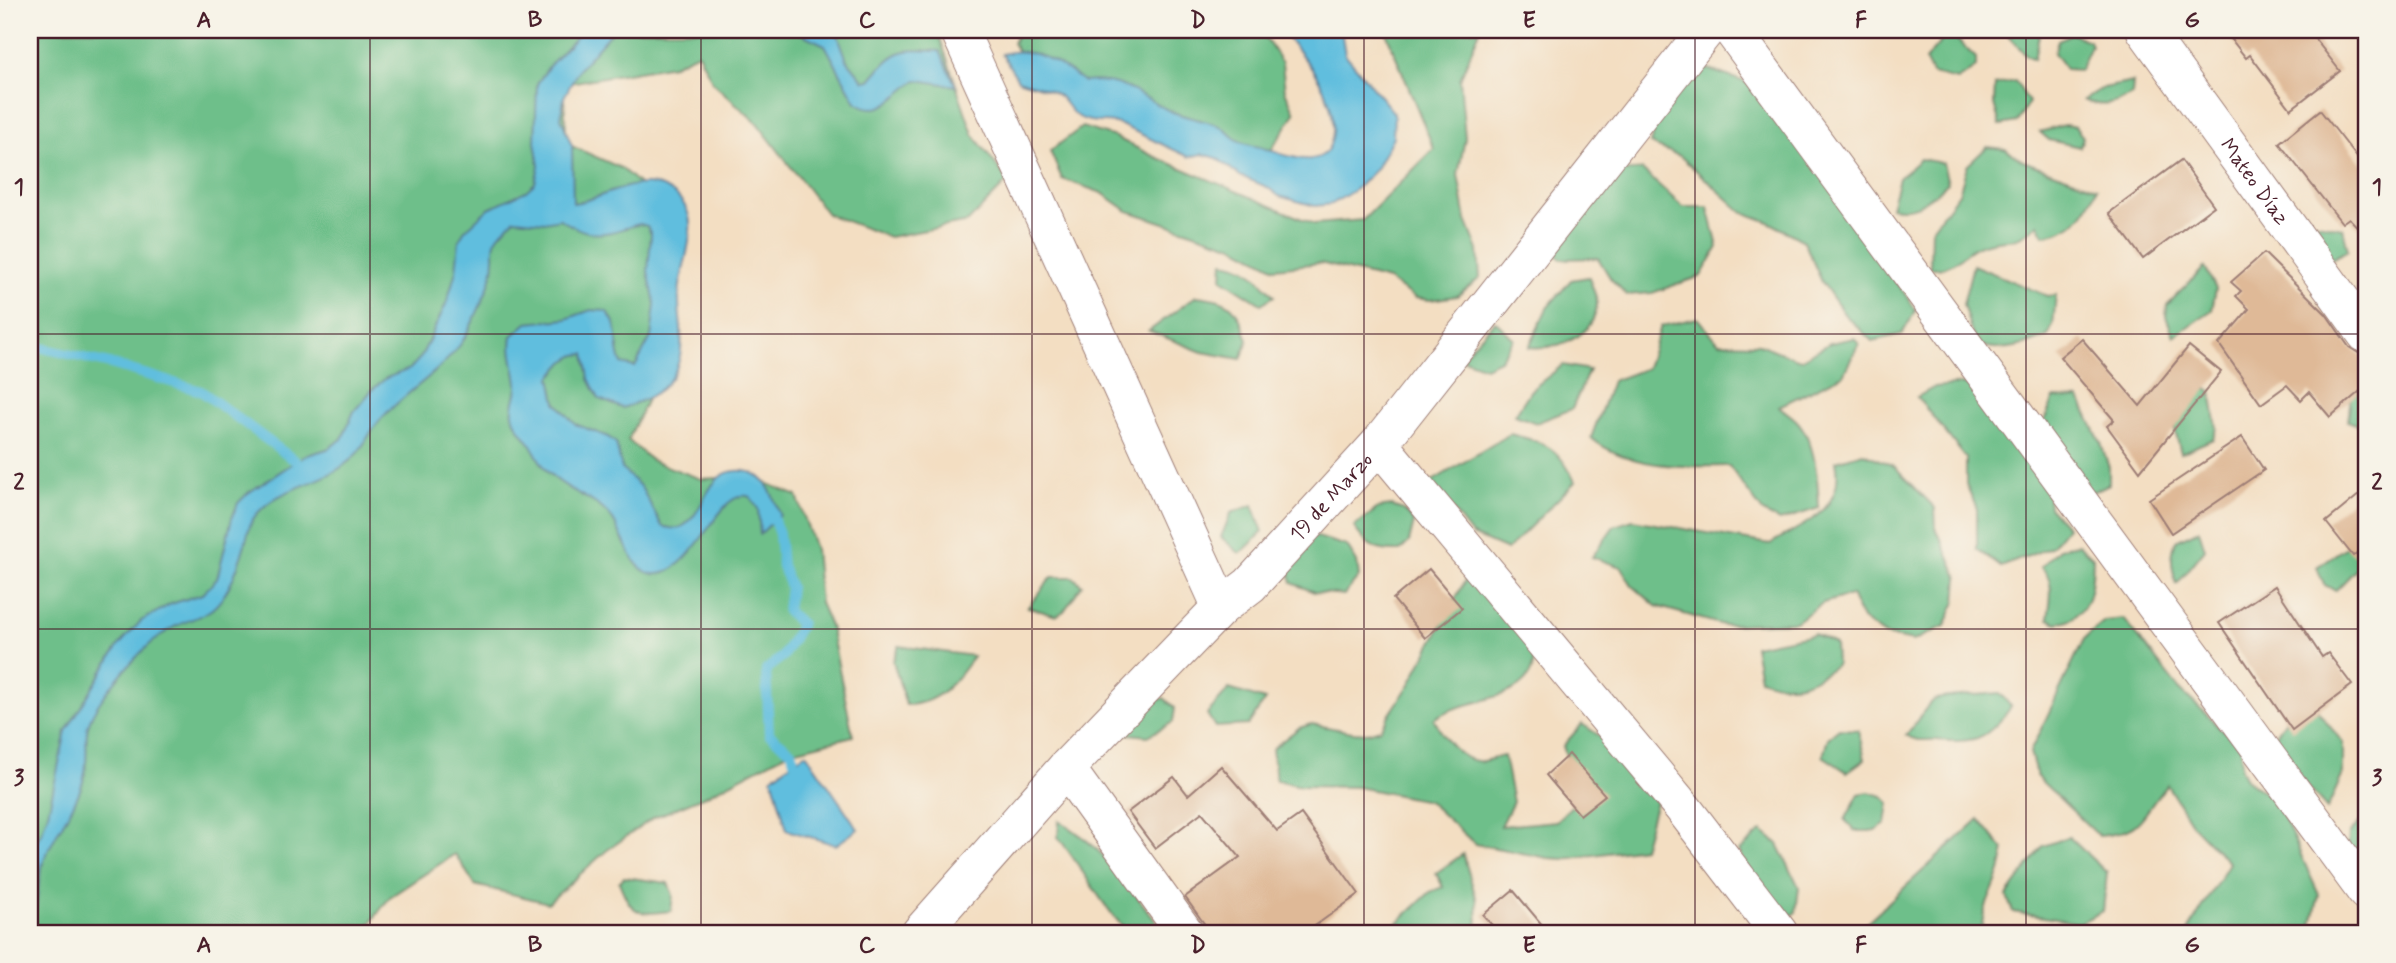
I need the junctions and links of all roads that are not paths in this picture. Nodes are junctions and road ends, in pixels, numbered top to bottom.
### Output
1 (1706, 30) edge
2 (1732, 30) edge
3 (2145, 30) edge
4 (960, 31) edge
5 (2366, 334) edge
6 (1378, 444) junction
7 (1222, 607) junction
8 (1066, 768) junction
9 (2366, 892) edge
10 (920, 933) edge
11 (1185, 933) edge
12 (1779, 933) edge

1 - 6 street, 19 de Marzo
2 - 9 street
3 - 5 street, Mateo Díaz
4 - 7 street
6 - 7 street, 19 de Marzo
6 - 12 street
7 - 8 street, 19 de Marzo
8 - 10 street, 19 de Marzo
8 - 11 street

